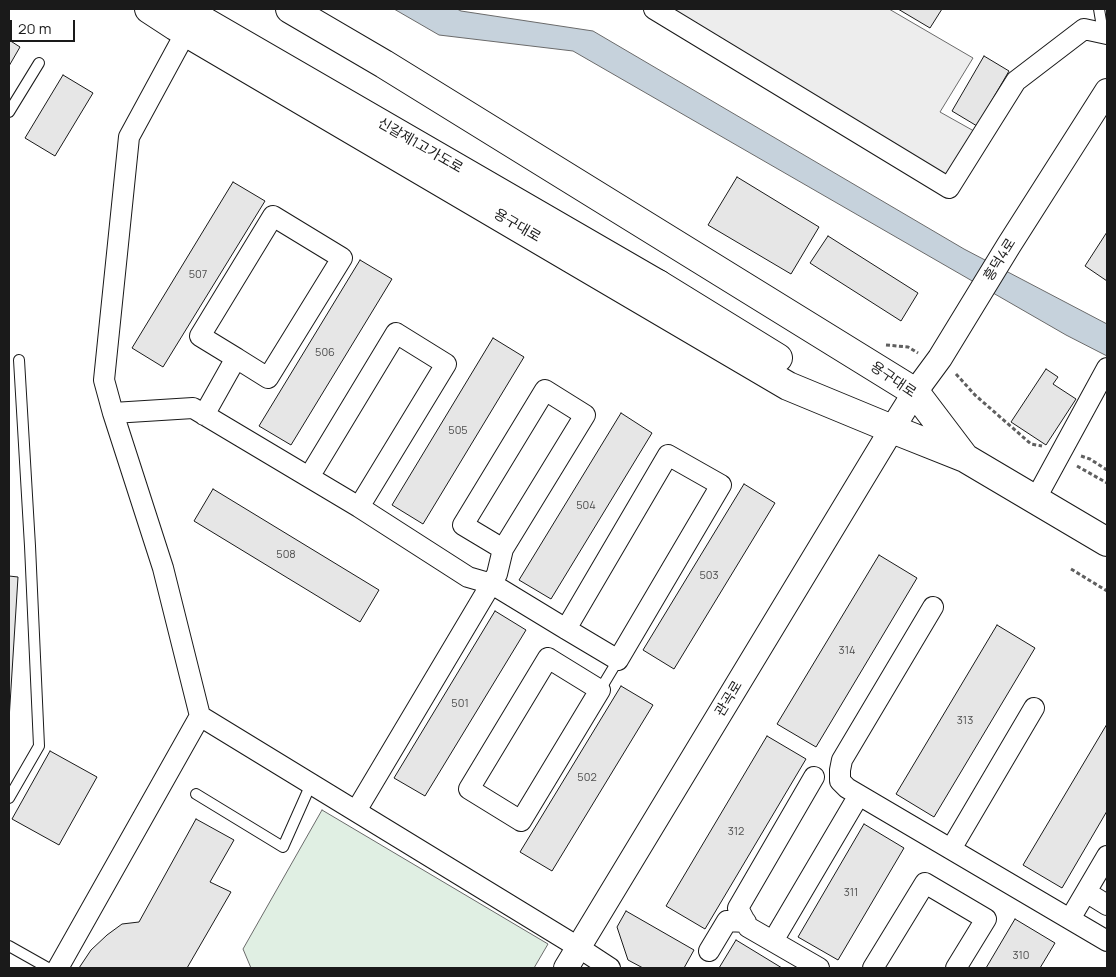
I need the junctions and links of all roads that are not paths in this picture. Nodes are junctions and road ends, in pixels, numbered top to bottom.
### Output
1 (149, 9) edge
2 (290, 9) edge
3 (654, 9) edge
4 (1099, 9) edge
5 (184, 20) edge
6 (1105, 34) edge
7 (39, 63) dead end
8 (1107, 91) edge
9 (9, 112) edge
10 (658, 284) joint
11 (236, 358) junction
12 (20, 360) dead end
13 (1106, 370) edge
14 (915, 392) junction
15 (113, 413) junction
16 (204, 415) junction
17 (892, 429) junction
18 (965, 458) junction
19 (309, 477) junction
20 (1035, 500) junction
21 (359, 506) junction
22 (1107, 542) edge
23 (503, 549) junction
24 (492, 584) junction
25 (933, 607) dead end
26 (566, 629) junction
27 (618, 660) junction
28 (600, 690) junction
29 (1034, 708) dead end
30 (200, 716) junction
31 (814, 777) dead end
32 (311, 784) junction
33 (196, 794) dead end
34 (859, 795) junction
35 (9, 798) edge
36 (356, 811) junction
37 (951, 849) junction
38 (1107, 856) edge
39 (1086, 892) junction
40 (1107, 905) edge
41 (1070, 919) junction
42 (746, 922) junction
43 (773, 941) junction
44 (1107, 941) edge
45 (9, 946) edge
46 (578, 947) junction
47 (709, 950) dead end
48 (48, 968) edge
49 (58, 968) edge
50 (566, 968) edge
51 (610, 968) edge
52 (819, 968) edge
53 (873, 968) edge
54 (956, 968) edge

1 - 5 main road, 용구대로
2 - 14 main road, 용구대로
3 - 6 street
4 - 6 lane
5 - 10 main road, 신갈제1고가도로
5 - 15 street
5 - 17 main road, 용구대로
7 - 9 lane
8 - 14 street, 흥덕4로
10 - 17 main road, 용구대로
11 - 11 street
11 - 16 street
12 - 35 lane
13 - 20 street
14 - 17 street, 흥덕4로
14 - 18 main road, 용구대로
15 - 16 street
15 - 30 street
16 - 19 street
17 - 18 main road, 용구대로
17 - 46 street, 관곡로
18 - 20 main road, 용구대로
19 - 21 street
19 - 21 street
20 - 22 main road, 용구대로
21 - 24 street
23 - 23 street
23 - 24 street
24 - 26 street
24 - 36 street
25 - 34 street
26 - 27 street
26 - 27 street
27 - 28 lane
28 - 28 street
29 - 37 street
30 - 32 street
30 - 49 street
31 - 42 street
32 - 33 lane
32 - 36 street
34 - 37 street
34 - 43 street
36 - 46 street
37 - 41 street
38 - 39 street
39 - 40 street
39 - 41 street
41 - 44 street
42 - 43 street
42 - 47 street
43 - 52 street
45 - 48 lane
46 - 50 street, 관곡로
46 - 51 street
53 - 54 street

